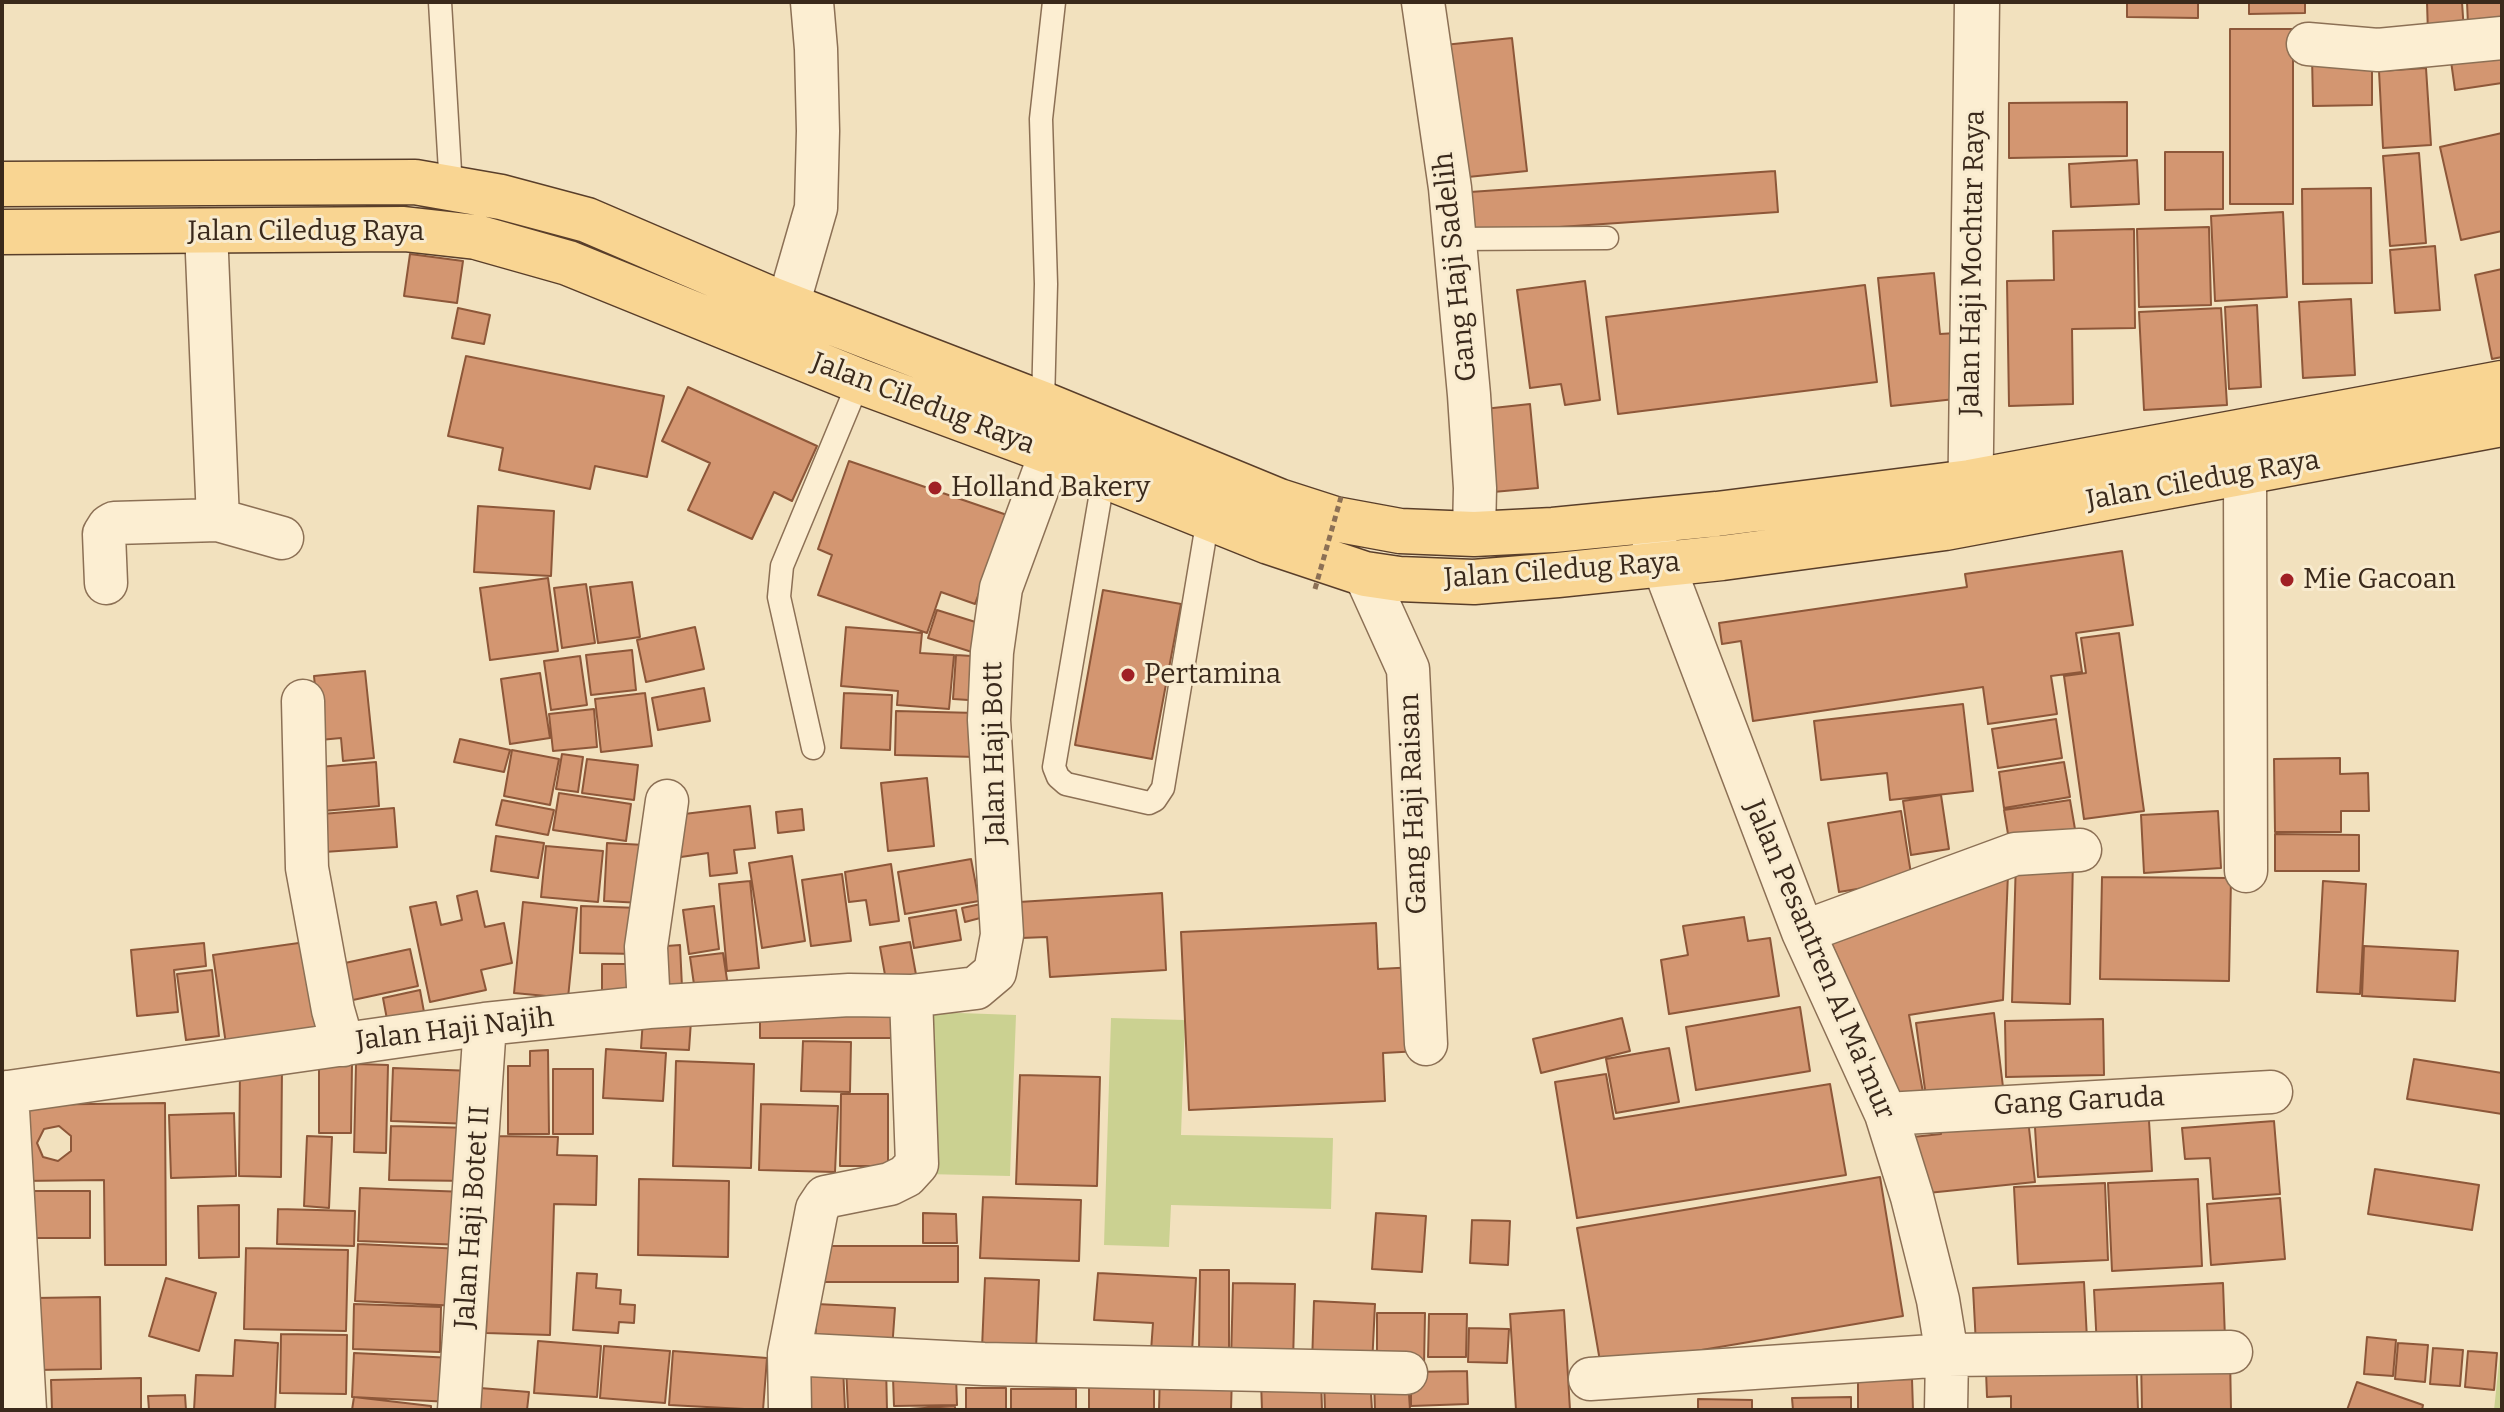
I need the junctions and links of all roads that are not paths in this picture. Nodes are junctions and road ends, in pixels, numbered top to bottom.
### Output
1 (440, 2) edge
2 (812, 2) edge
3 (1054, 2) edge
4 (1423, 2) edge
5 (1977, 2) edge
6 (2502, 38) edge
7 (2308, 44) dead end
8 (2, 184) edge
9 (451, 188) junction
10 (206, 230) junction
11 (2, 232) edge
12 (1607, 238) dead end
13 (1454, 239) junction
14 (788, 305) junction
15 (859, 381) junction
16 (2502, 383) edge
17 (2398, 402) junction
18 (1043, 404) junction
19 (2502, 424) edge
20 (2408, 444) junction
21 (1051, 452) junction
22 (1110, 456) junction
23 (2245, 474) junction
24 (1214, 497) junction
25 (1970, 503) junction
26 (218, 520) junction
27 (1647, 521) junction
28 (1474, 534) junction
29 (282, 538) dead end
30 (1661, 565) junction
31 (1365, 574) junction
32 (106, 583) dead end
33 (303, 701) dead end
34 (813, 748) dead end
35 (667, 801) dead end
36 (2080, 850) dead end
37 (2246, 871) dead end
38 (1803, 932) junction
39 (911, 996) junction
40 (649, 1007) junction
41 (485, 1024) junction
42 (1426, 1044) dead end
43 (343, 1045) junction
44 (4, 1092) edge
45 (2271, 1092) dead end
46 (1886, 1114) junction
47 (2231, 1352) dead end
48 (789, 1354) junction
49 (1947, 1355) junction
50 (1406, 1373) dead end
51 (1590, 1379) dead end
52 (25, 1410) edge
53 (459, 1410) edge
54 (790, 1410) edge
55 (1946, 1410) edge

1 - 9 lane
2 - 14 street
3 - 18 lane
4 - 13 street, Gang Haji Sadelih
5 - 25 street, Jalan Haji Mochtar Raya
6 - 7 street
8 - 9 main road, Jalan Ciledug Raya
9 - 14 main road, Jalan Ciledug Raya
10 - 11 main road, Jalan Ciledug Raya
10 - 15 main road, Jalan Ciledug Raya
10 - 26 street
12 - 13 lane
13 - 28 street, Gang Haji Sadelih
14 - 18 main road, Jalan Ciledug Raya
15 - 21 main road, Jalan Ciledug Raya
15 - 34 lane
16 - 17 main road, Jalan Ciledug Raya
17 - 20 main road
17 - 25 main road, Jalan Ciledug Raya
18 - 22 main road, Jalan Ciledug Raya
19 - 20 main road, Jalan Ciledug Raya
20 - 23 main road, Jalan Ciledug Raya
21 - 22 main road, Jalan Ciledug Raya
21 - 39 street, Jalan Haji Bott
22 - 24 main road, Jalan Ciledug Raya
22 - 24 lane
23 - 25 main road, Jalan Ciledug Raya
23 - 37 street
24 - 28 main road, Jalan Ciledug Raya
24 - 31 main road, Jalan Ciledug Raya
25 - 27 main road, Jalan Ciledug Raya
25 - 30 main road, Jalan Ciledug Raya
26 - 29 street
26 - 32 street
27 - 28 main road, Jalan Ciledug Raya
27 - 30 street, Jalan Pesantren Al Ma'mur
30 - 31 main road, Jalan Ciledug Raya
30 - 38 street, Jalan Pesantren Al Ma'mur
31 - 42 street, Gang Haji Raisan
33 - 43 street
35 - 40 street
36 - 38 street
38 - 46 street, Jalan Pesantren Al Ma'mur
39 - 40 street, Jalan Haji Najih
39 - 48 street
40 - 41 street, Jalan Haji Najih
41 - 43 street, Jalan Haji Najih
41 - 53 street, Jalan Haji Botet II
43 - 44 street, Jalan Haji Najih
44 - 52 street
45 - 46 street, Gang Garuda
46 - 49 street, Jalan Pesantren Al Ma'mur
47 - 49 street
48 - 50 street
48 - 54 street
49 - 51 street
49 - 55 street, Jalan Pesantren Al Ma'mur

